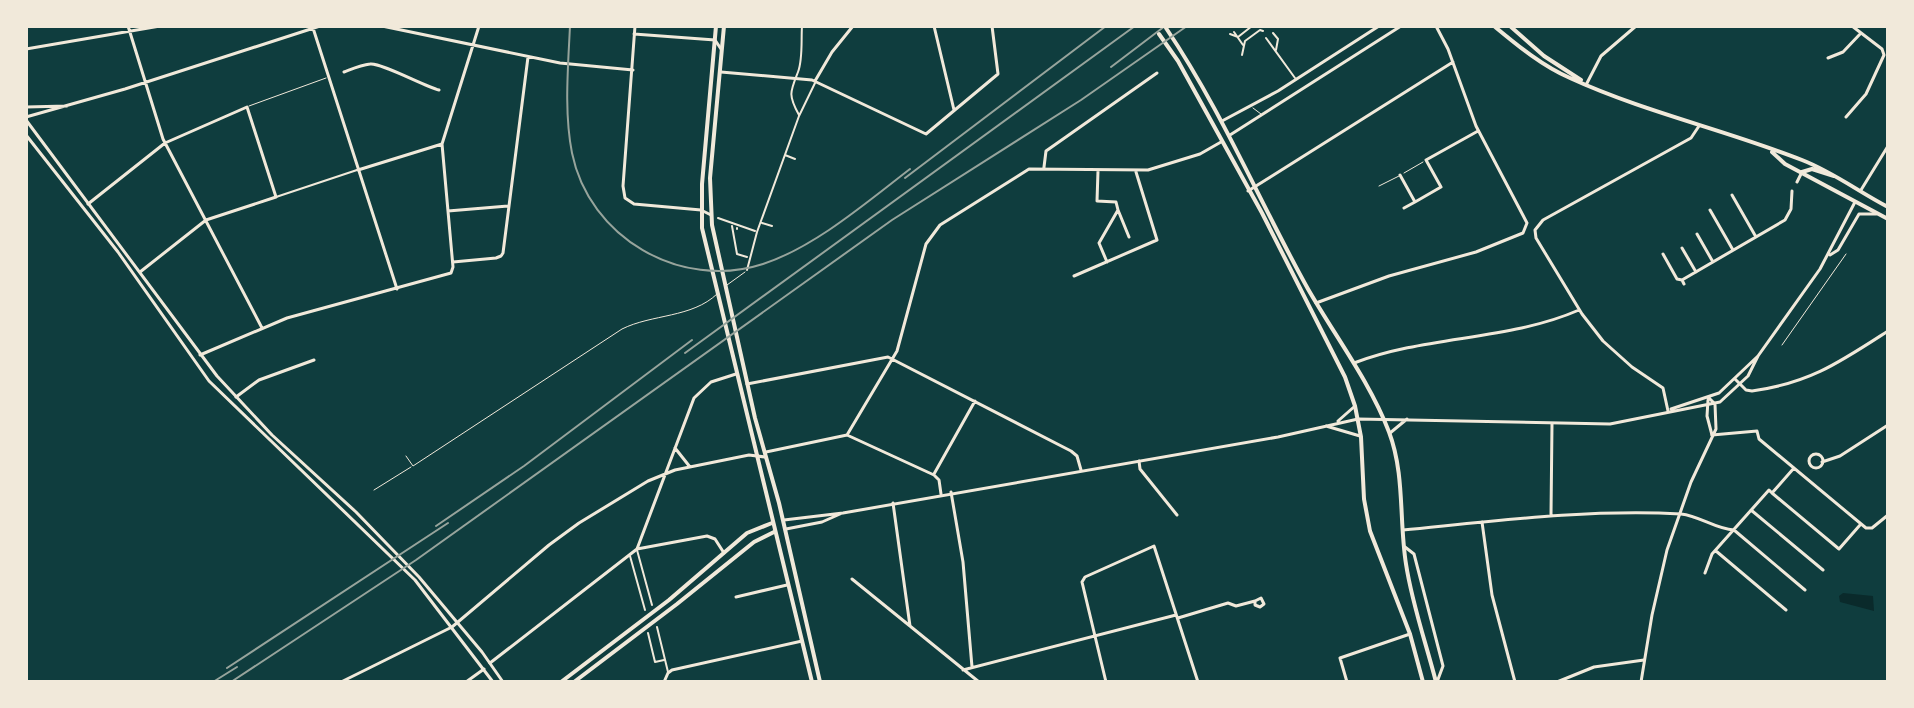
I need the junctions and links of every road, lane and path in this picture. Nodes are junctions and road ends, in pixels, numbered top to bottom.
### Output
1 (160, 26) edge
2 (320, 26) edge
3 (382, 26) edge
4 (479, 26) edge
5 (635, 26) edge
6 (716, 26) edge
7 (724, 26) edge
8 (802, 26) edge
9 (853, 26) edge
10 (934, 26) edge
11 (992, 26) edge
12 (1254, 26) edge
13 (1379, 26) edge
14 (1401, 26) edge
15 (1435, 26) edge
16 (1494, 26) edge
17 (1510, 26) edge
18 (1636, 26) edge
19 (1852, 26) edge
20 (313, 28) junction
21 (1166, 28) dead end
22 (129, 29) edge
23 (1232, 33) dead end
24 (1273, 33) dead end
25 (1861, 33) junction
26 (634, 34) junction
27 (1159, 34) dead end
28 (1238, 37) junction
29 (1266, 38) dead end
30 (715, 40) junction
31 (474, 44) junction
32 (1244, 46) junction
33 (26, 49) edge
34 (722, 50) junction
35 (1276, 52) junction
36 (1242, 55) dead end
37 (528, 57) junction
38 (1828, 58) dead end
39 (1453, 62) junction
40 (633, 70) junction
41 (344, 72) dead end
42 (720, 72) junction
43 (1157, 73) dead end
44 (336, 75) dead end
45 (328, 77) junction
46 (794, 78) junction
47 (1296, 79) junction
48 (815, 81) junction
49 (145, 82) junction
50 (1586, 85) junction
51 (439, 90) dead end
52 (449, 94) dead end
53 (457, 96) junction
54 (1254, 102) junction
55 (70, 106) junction
56 (26, 107) edge
57 (247, 107) junction
58 (954, 110) junction
59 (1261, 114) junction
60 (799, 116) junction
61 (1846, 117) dead end
62 (26, 118) edge
63 (1222, 121) junction
64 (1699, 125) junction
65 (1478, 131) junction
66 (26, 135) edge
67 (1230, 135) junction
68 (1221, 142) junction
69 (165, 143) junction
70 (442, 144) junction
71 (1888, 146) edge
72 (1770, 150) junction
73 (785, 155) junction
74 (1886, 155) edge
75 (795, 159) dead end
76 (1426, 160) junction
77 (1044, 168) junction
78 (358, 170) junction
79 (1098, 170) junction
80 (1136, 172) junction
81 (1802, 172) junction
82 (1400, 175) junction
83 (1836, 176) junction
84 (1797, 182) dead end
85 (1256, 186) junction
86 (1379, 186) dead end
87 (1861, 190) junction
88 (1248, 191) junction
89 (1792, 191) dead end
90 (1732, 195) dead end
91 (276, 197) junction
92 (1415, 202) junction
93 (1855, 202) junction
94 (88, 204) junction
95 (508, 206) junction
96 (1888, 207) edge
97 (1404, 208) dead end
98 (701, 210) junction
99 (1118, 210) junction
100 (1710, 210) dead end
101 (448, 211) junction
102 (711, 215) junction
103 (1880, 215) junction
104 (718, 218) dead end
105 (1888, 219) edge
106 (206, 220) junction
107 (760, 222) junction
108 (772, 226) dead end
109 (735, 227) junction
110 (757, 232) junction
111 (1697, 234) dead end
112 (1129, 237) dead end
113 (1756, 237) junction
114 (1682, 248) dead end
115 (1733, 250) junction
116 (1663, 254) dead end
117 (1846, 254) dead end
118 (1827, 257) junction
119 (749, 258) junction
120 (453, 262) junction
121 (1107, 262) junction
122 (1713, 262) junction
123 (747, 270) joint
124 (1696, 272) junction
125 (140, 273) junction
126 (133, 274) junction
127 (1074, 276) dead end
128 (725, 286) junction
129 (397, 289) junction
130 (717, 294) junction
131 (1316, 303) junction
132 (1311, 309) junction
133 (1579, 310) junction
134 (262, 328) junction
135 (1888, 331) edge
136 (1782, 345) dead end
137 (200, 355) junction
138 (1758, 356) junction
139 (893, 359) junction
140 (194, 360) junction
141 (314, 360) dead end
142 (1353, 363) junction
143 (736, 374) junction
144 (1735, 379) junction
145 (747, 384) junction
146 (1740, 385) junction
147 (235, 397) junction
148 (1708, 397) junction
149 (975, 401) junction
150 (1715, 404) junction
151 (1355, 406) junction
152 (1707, 406) junction
153 (1668, 411) junction
154 (1358, 419) junction
155 (1383, 419) junction
156 (1407, 419) junction
157 (257, 420) junction
158 (1336, 423) junction
159 (1552, 424) junction
160 (252, 425) junction
161 (1888, 425) edge
162 (1326, 426) junction
163 (1390, 433) junction
164 (272, 435) junction
165 (847, 435) junction
166 (1712, 435) junction
167 (1361, 437) junction
168 (268, 439) junction
169 (674, 448) junction
170 (755, 454) junction
171 (764, 455) junction
172 (406, 456) dead end
173 (1139, 461) junction
174 (1822, 462) dead end
175 (413, 466) junction
176 (690, 467) junction
177 (1794, 468) junction
178 (1081, 470) junction
179 (665, 473) junction
180 (934, 475) junction
181 (313, 477) junction
182 (374, 490) dead end
183 (951, 492) junction
184 (1772, 493) junction
185 (941, 494) junction
186 (893, 503) junction
187 (1751, 510) junction
188 (843, 513) junction
189 (1678, 514) junction
190 (1177, 515) dead end
191 (1551, 515) junction
192 (1888, 515) edge
193 (783, 521) junction
194 (1482, 522) junction
195 (772, 523) junction
196 (1861, 524) junction
197 (785, 530) junction
198 (1402, 530) junction
199 (1734, 530) junction
200 (774, 532) junction
201 (1403, 546) junction
202 (637, 549) junction
203 (1716, 551) junction
204 (724, 553) junction
205 (629, 555) junction
206 (1823, 570) dead end
207 (1705, 573) dead end
208 (852, 579) dead end
209 (788, 585) junction
210 (1805, 590) dead end
211 (736, 597) dead end
212 (1255, 601) dead end
213 (652, 605) dead end
214 (645, 610) dead end
215 (1786, 610) dead end
216 (1177, 617) junction
217 (458, 622) junction
218 (645, 623) junction
219 (910, 626) junction
220 (452, 627) junction
221 (657, 627) dead end
222 (648, 633) dead end
223 (1410, 634) junction
224 (1095, 637) junction
225 (810, 639) junction
226 (803, 641) junction
227 (665, 660) junction
228 (1644, 660) junction
229 (490, 663) junction
230 (972, 667) junction
231 (484, 669) junction
232 (963, 670) junction
233 (668, 673) junction
234 (341, 682) edge
235 (466, 682) edge
236 (493, 682) edge
237 (503, 682) edge
238 (561, 682) edge
239 (574, 682) edge
240 (664, 682) edge
241 (812, 682) edge
242 (820, 682) edge
243 (979, 682) edge
244 (1106, 682) edge
245 (1198, 682) edge
246 (1347, 682) edge
247 (1423, 682) edge
248 (1436, 682) edge
249 (1515, 682) edge
250 (1557, 682) edge
251 (1641, 682) edge

1 - 22 street
2 - 20 street
3 - 31 street
4 - 31 street
5 - 26 street
6 - 30 main road
7 - 34 main road
8 - 46 street
9 - 48 street
10 - 58 street
11 - 58 street
12 - 28 street
12 - 32 street
13 - 47 street
14 - 59 street
15 - 39 street
16 - 50 main road
17 - 50 main road
18 - 50 street
19 - 25 street
20 - 45 street
20 - 49 street
21 - 63 main road
22 - 33 street
22 - 49 street
23 - 28 street
24 - 35 street
25 - 38 street
25 - 61 street
26 - 30 street
26 - 40 street
27 - 68 main road
28 - 32 street
29 - 35 street
30 - 34 street
30 - 98 main road
31 - 37 street
31 - 53 street
32 - 36 street
34 - 42 main road
35 - 47 street
37 - 40 street
37 - 95 street
39 - 65 street
39 - 85 street
40 - 98 street
41 - 51 street
42 - 46 street
42 - 102 main road
43 - 77 street
44 - 45 street
45 - 57 lane
45 - 78 street
46 - 48 street
46 - 60 street
47 - 54 street
48 - 58 street
48 - 60 street
49 - 55 street
49 - 69 street
50 - 64 main road
52 - 53 street
53 - 70 street
54 - 59 lane
54 - 63 street
55 - 56 street
55 - 62 street
57 - 69 street
57 - 91 street
59 - 67 street
60 - 73 street
62 - 94 street
63 - 67 main road
63 - 68 main road
64 - 72 main road
64 - 133 street
65 - 76 street
65 - 131 street
66 - 126 street
67 - 68 main road
67 - 85 main road
68 - 80 street
68 - 88 main road
69 - 94 street
69 - 106 street
70 - 78 street
70 - 101 street
71 - 74 street
72 - 81 main road
72 - 83 main road
73 - 75 street
73 - 107 street
74 - 87 street
76 - 82 lane
76 - 92 street
77 - 79 street
77 - 139 street
78 - 91 street
78 - 129 street
79 - 80 street
79 - 99 street
80 - 121 street
81 - 83 main road
81 - 84 street
81 - 93 main road
82 - 86 lane
82 - 92 street
83 - 87 main road
85 - 88 street
85 - 131 main road
87 - 93 main road
87 - 96 main road
88 - 132 main road
89 - 113 street
90 - 113 street
91 - 106 street
92 - 97 street
93 - 103 main road
93 - 118 street
94 - 125 street
95 - 101 street
95 - 120 street
98 - 102 street
98 - 130 main road
99 - 112 street
99 - 121 street
100 - 115 street
101 - 120 street
102 - 128 main road
103 - 105 main road
103 - 118 street
104 - 109 street
106 - 125 street
106 - 134 street
107 - 108 street
107 - 110 street
109 - 110 street
109 - 119 street
110 - 119 street
111 - 122 street
113 - 115 street
114 - 124 street
115 - 122 street
116 - 124 street
117 - 136 lane
118 - 138 street
119 - 123 street
120 - 129 street
121 - 127 street
122 - 124 street
123 - 128 lane
125 - 126 street
125 - 137 street
126 - 140 street
128 - 130 lane
128 - 145 main road
129 - 134 street
130 - 143 main road
130 - 175 lane
131 - 132 main road
131 - 142 main road
132 - 151 main road
133 - 142 street
133 - 153 street
134 - 137 street
135 - 146 street
137 - 140 street
137 - 147 street
138 - 144 street
138 - 146 street
139 - 145 street
139 - 149 street
139 - 165 street
140 - 160 street
141 - 147 street
142 - 155 main road
143 - 169 street
143 - 170 main road
144 - 146 street
144 - 148 street
145 - 171 main road
146 - 150 street
147 - 157 street
148 - 150 street
148 - 152 street
148 - 153 street
149 - 178 street
149 - 180 street
150 - 152 street
150 - 166 street
151 - 154 main road
151 - 158 street
152 - 153 street
152 - 166 street
153 - 159 street
154 - 155 street
154 - 158 street
154 - 167 main road
155 - 156 street
155 - 163 main road
156 - 159 street
156 - 163 street
157 - 160 street
157 - 164 street
158 - 162 street
159 - 191 street
160 - 168 street
161 - 174 street
162 - 167 street
162 - 173 street
163 - 198 main road
164 - 168 street
164 - 181 street
165 - 171 street
165 - 180 street
166 - 177 street
166 - 189 street
167 - 223 main road
168 - 181 street
169 - 176 street
169 - 179 street
170 - 171 street
170 - 176 street
170 - 195 main road
171 - 193 main road
172 - 175 lane
173 - 178 street
173 - 190 street
175 - 182 lane
176 - 179 street
177 - 184 street
177 - 196 street
178 - 183 street
179 - 202 street
179 - 217 street
180 - 185 street
181 - 217 street
181 - 220 street
183 - 185 street
183 - 230 street
184 - 187 street
184 - 196 street
185 - 186 street
186 - 188 street
186 - 219 street
187 - 199 street
187 - 206 street
188 - 193 street
188 - 197 street
189 - 191 street
189 - 199 street
189 - 228 street
191 - 194 street
192 - 196 street
193 - 195 main road
193 - 197 main road
194 - 198 street
194 - 249 street
195 - 200 main road
195 - 204 main road
197 - 200 main road
197 - 225 main road
198 - 201 main road
199 - 203 street
199 - 210 street
200 - 209 main road
200 - 218 main road
201 - 248 main road
201 - 248 street
202 - 204 street
202 - 205 street
202 - 213 street
203 - 207 street
203 - 215 street
204 - 218 main road
205 - 214 street
205 - 229 street
208 - 219 street
209 - 211 street
209 - 226 main road
212 - 216 street
216 - 224 street
216 - 224 street
216 - 245 street
217 - 220 street
217 - 229 street
218 - 238 main road
218 - 239 main road
219 - 232 street
220 - 231 street
220 - 234 street
221 - 227 street
222 - 227 street
223 - 246 street
223 - 247 main road
224 - 230 street
224 - 244 street
225 - 226 main road
225 - 242 main road
226 - 233 street
226 - 241 main road
227 - 233 street
228 - 250 street
228 - 251 street
229 - 237 street
230 - 232 street
231 - 235 street
231 - 236 street
232 - 243 street
233 - 240 street

